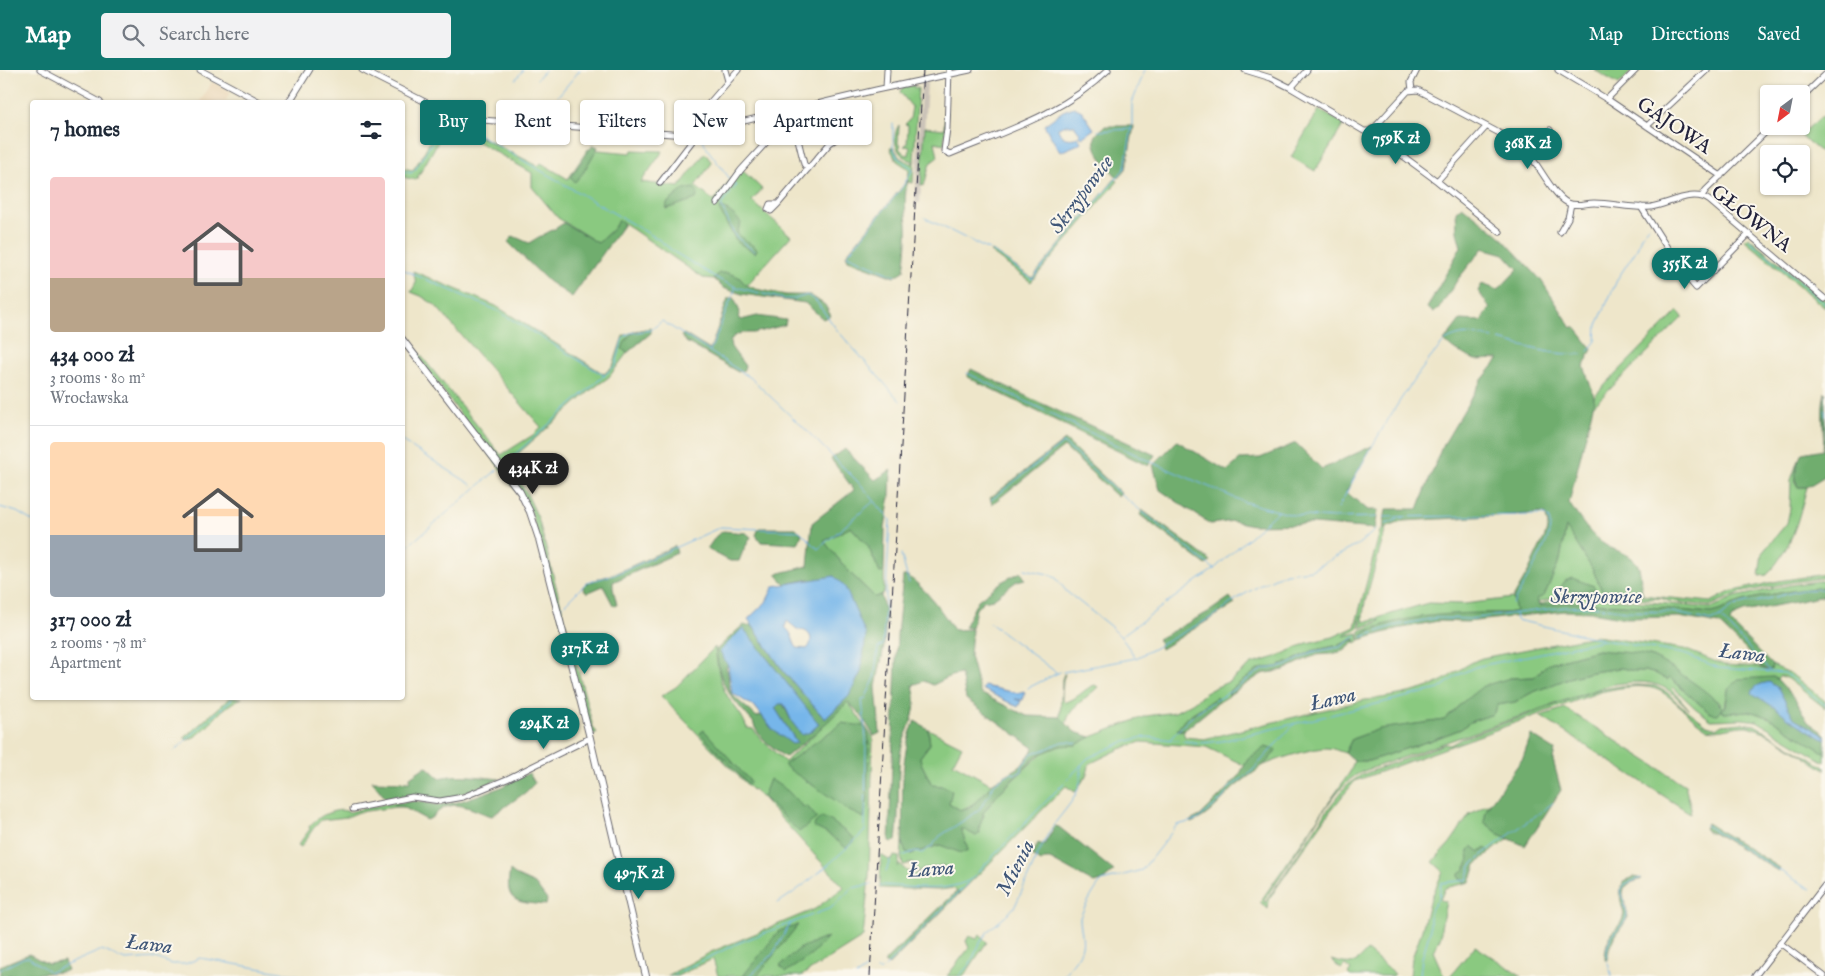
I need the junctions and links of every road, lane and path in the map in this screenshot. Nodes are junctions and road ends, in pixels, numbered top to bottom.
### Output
1 (40, 70) edge
2 (200, 70) edge
3 (309, 70) edge
4 (362, 70) edge
5 (725, 70) edge
6 (738, 70) edge
7 (886, 70) edge
8 (1108, 70) edge
9 (1245, 70) edge
10 (1307, 70) edge
11 (1416, 70) edge
12 (1558, 70) edge
13 (1636, 70) edge
14 (1707, 70) edge
15 (967, 71) edge
16 (949, 72) edge
17 (1825, 75) edge
18 (728, 81) junction
19 (886, 88) junction
20 (1291, 88) junction
21 (1810, 89) edge
22 (1412, 90) junction
23 (1607, 99) junction
24 (96, 100) edge
25 (256, 100) edge
26 (290, 100) edge
27 (712, 100) edge
28 (841, 100) edge
29 (1486, 126) junction
30 (1647, 126) junction
31 (1550, 130) dead end
32 (1369, 131) junction
33 (674, 135) edge
34 (1763, 135) edge
35 (689, 145) edge
36 (763, 145) edge
37 (800, 145) edge
38 (830, 145) edge
39 (1528, 152) junction
40 (808, 169) junction
41 (1721, 176) junction
42 (1438, 182) junction
43 (660, 183) dead end
44 (1702, 196) junction
45 (717, 203) dead end
46 (778, 204) dead end
47 (1571, 204) junction
48 (1641, 207) junction
49 (1500, 232) dead end
50 (1560, 232) dead end
51 (1749, 234) junction
52 (1825, 299) edge
53 (405, 344) edge
54 (590, 738) junction
55 (353, 809) dead end
56 (1825, 885) edge
57 (1780, 943) junction
58 (646, 976) edge
59 (1755, 976) edge
60 (1824, 976) edge

1 - 24 street
2 - 25 street
3 - 26 main road
4 - 33 street
5 - 18 street
6 - 18 street
7 - 19 street
8 - 16 street
9 - 20 street
10 - 20 street
11 - 22 street
12 - 23 street, GAJOWA
13 - 23 street
14 - 30 street
15 - 16 street
16 - 19 street
17 - 21 street
18 - 27 street
19 - 28 street
20 - 32 street
22 - 29 street
22 - 32 street
23 - 30 street, GAJOWA
29 - 39 street
29 - 42 street
30 - 41 street, GAJOWA
31 - 39 street
32 - 42 street
34 - 41 street
35 - 43 street
36 - 45 street
37 - 40 street
38 - 40 street
39 - 47 street
40 - 46 street
41 - 44 street
42 - 49 street
44 - 48 street, GŁÓWNA
44 - 51 street, GŁÓWNA
47 - 48 street, GŁÓWNA
47 - 50 street
48 - 51 street
51 - 52 street, GŁÓWNA
53 - 54 main road
54 - 55 street
54 - 58 main road
56 - 57 street
57 - 59 street
57 - 60 street

